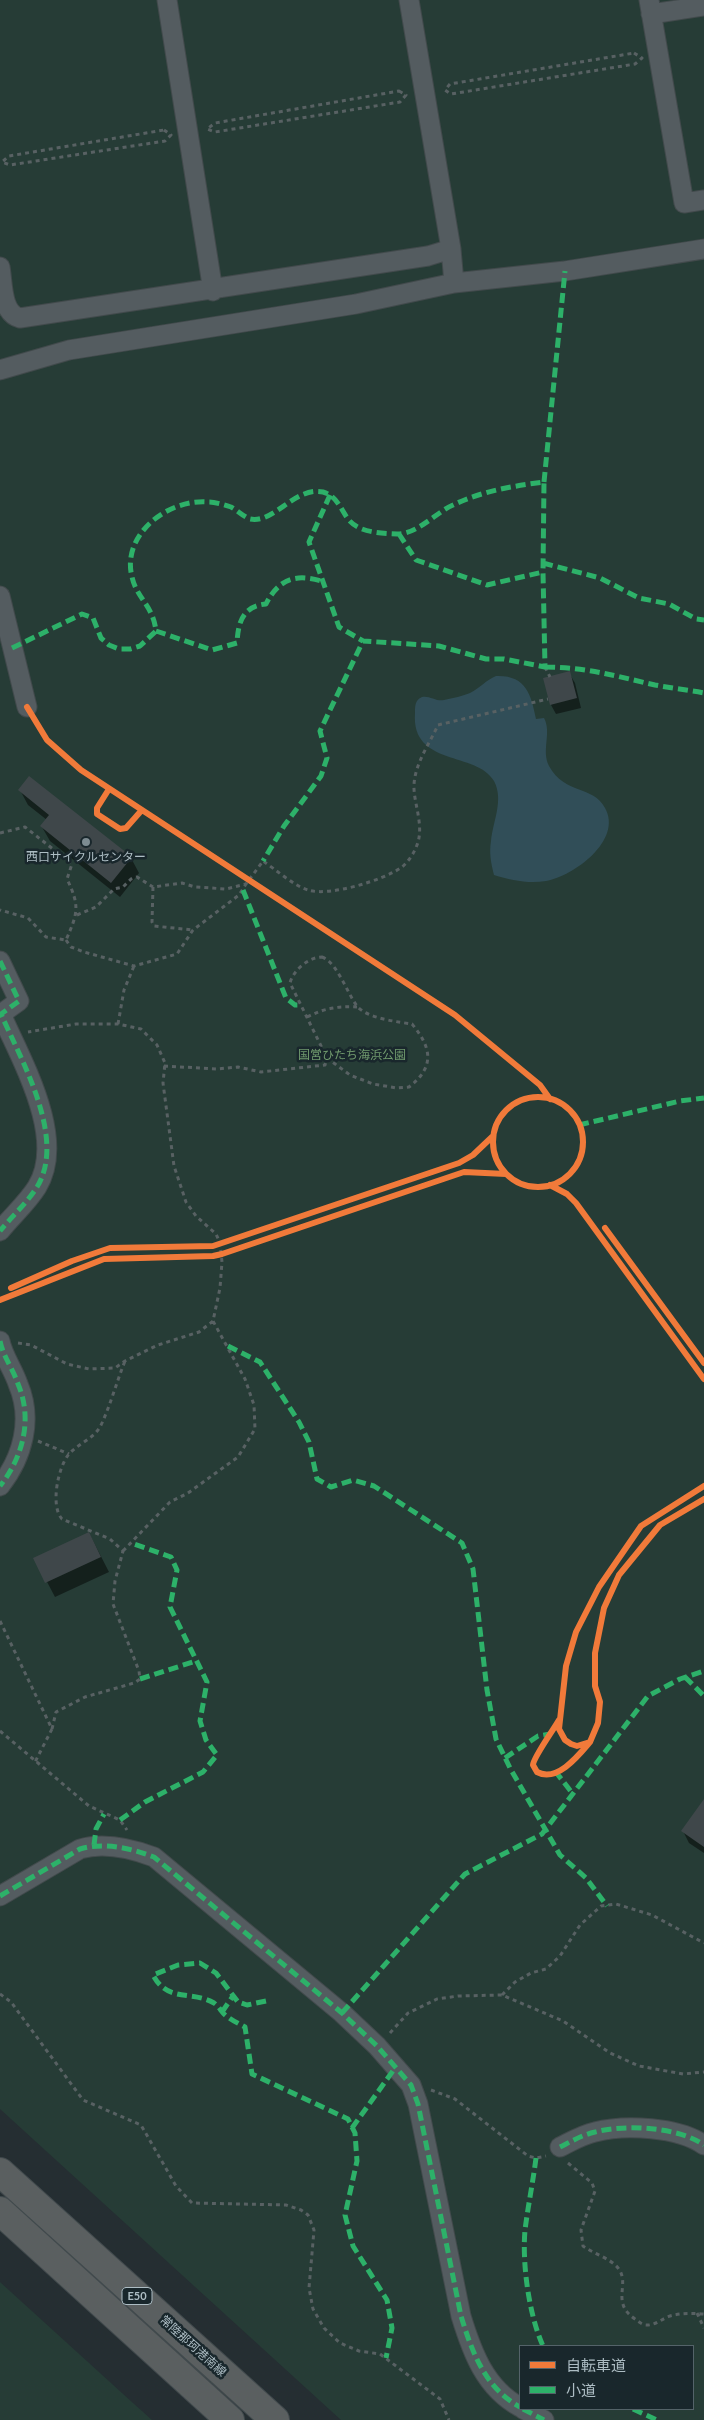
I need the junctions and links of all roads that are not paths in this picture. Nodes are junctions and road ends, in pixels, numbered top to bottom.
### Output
1 (167, 0) edge
2 (409, 0) edge
3 (704, 6) edge
4 (650, 7) edge
5 (704, 200) edge
6 (451, 249) junction
7 (704, 249) edge
8 (0, 266) edge
9 (454, 283) junction
10 (213, 291) junction
11 (0, 370) edge
12 (0, 596) edge
13 (27, 707) dead end
14 (0, 961) edge
15 (0, 1231) edge
16 (1, 1345) edge
17 (0, 1486) edge
18 (0, 1896) edge
19 (704, 2146) edge
20 (557, 2154) road end
21 (0, 2172) edge
22 (0, 2211) edge
23 (519, 2406) edge
24 (526, 2410) edge
25 (230, 2420) edge
26 (275, 2420) edge
27 (544, 2420) edge

1 - 10 street
2 - 6 street
3 - 4 street
4 - 5 street
6 - 9 street
6 - 10 street
7 - 9 street
8 - 10 street
9 - 11 street
12 - 13 street
14 - 15 street
16 - 17 street
18 - 23 street
19 - 20 street
21 - 26 highway, 常陸那珂港南線 / E50
22 - 25 highway, E50
24 - 27 street

